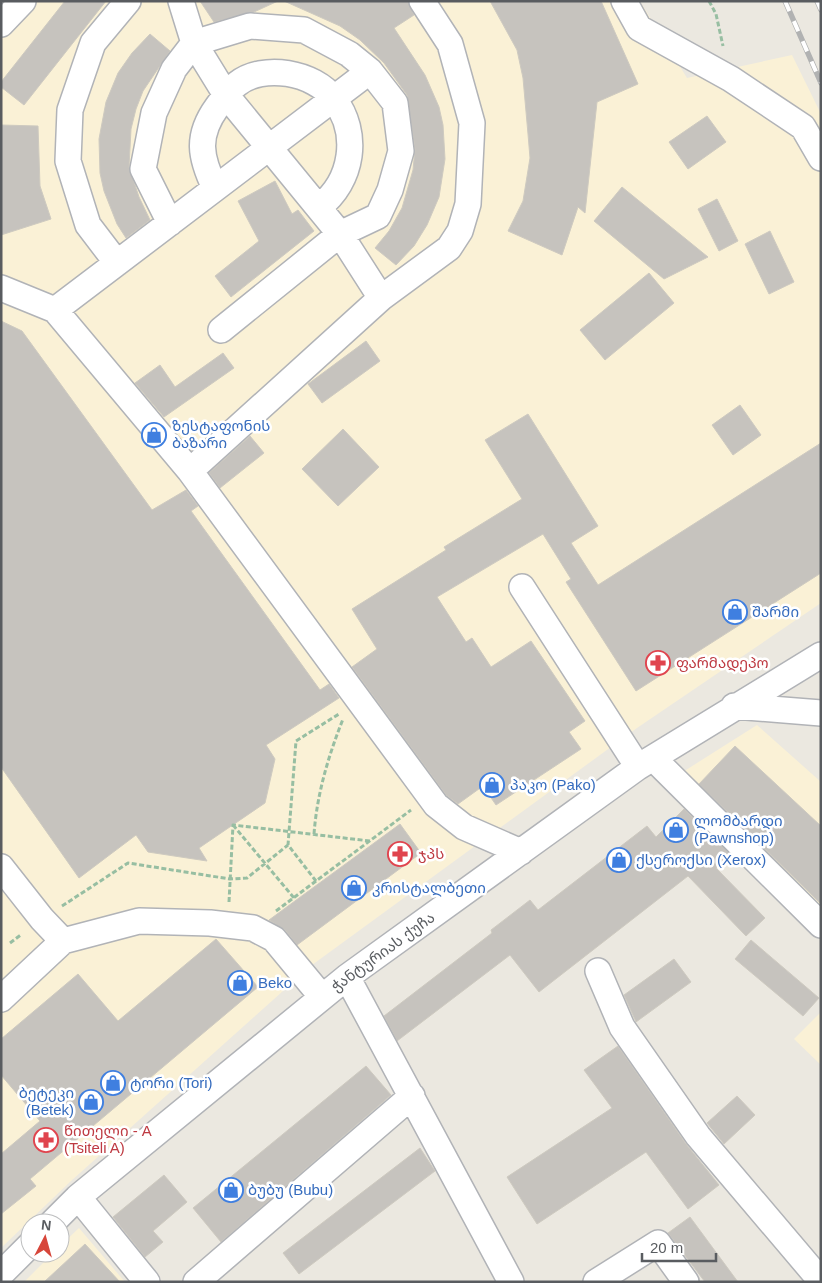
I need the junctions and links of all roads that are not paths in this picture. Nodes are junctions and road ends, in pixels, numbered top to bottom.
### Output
1 (23, 1) edge
2 (128, 1) edge
3 (181, 1) edge
4 (422, 1) edge
5 (624, 1) edge
6 (1, 24) edge
7 (194, 43) junction
8 (370, 71) junction
9 (226, 95) junction
10 (334, 99) junction
11 (269, 147) junction
12 (821, 158) edge
13 (215, 188) junction
14 (319, 207) junction
15 (170, 223) junction
16 (340, 234) junction
17 (117, 263) junction
18 (1, 288) edge
19 (381, 298) junction
20 (55, 310) junction
21 (221, 330) dead end
22 (190, 471) junction
23 (522, 587) dead end
24 (821, 655) edge
25 (734, 706) junction
26 (821, 713) edge
27 (646, 762) junction
28 (521, 852) junction
29 (1, 867) edge
30 (821, 925) edge
31 (63, 941) junction
32 (598, 971) dead end
33 (347, 977) junction
34 (322, 996) junction
35 (1, 999) edge
36 (412, 1096) junction
37 (78, 1197) junction
38 (62, 1213) edge
39 (20, 1255) edge
40 (1, 1274) edge
41 (821, 1281) edge
42 (147, 1282) edge
43 (196, 1282) edge
44 (511, 1282) edge
45 (596, 1282) edge
46 (686, 1282) edge

1 - 6 street
2 - 17 street
3 - 7 street
4 - 19 street
5 - 12 street
7 - 8 street
7 - 9 street
7 - 15 street
8 - 10 street
8 - 16 street
9 - 10 street
9 - 11 street
9 - 13 street
10 - 11 street
10 - 14 street
11 - 13 street
11 - 14 street
13 - 15 street
14 - 16 street
15 - 17 street
16 - 19 street
16 - 21 street
17 - 20 street
18 - 20 street
19 - 22 street
20 - 22 street
22 - 28 street
23 - 27 street
24 - 25 street, ჭანტურიას ქუჩა
25 - 26 street
25 - 27 street, ჭანტურიას ქუჩა
27 - 28 street, ჭანტურიას ქუჩა
27 - 30 street
28 - 33 street, ჭანტურიას ქუჩა
29 - 31 street
31 - 34 street
31 - 35 street
32 - 41 street
33 - 34 street, ჭანტურიას ქუჩა
33 - 36 street
34 - 37 street, ჭანტურიას ქუჩა
36 - 43 street
36 - 44 street
37 - 38 street, ჭანტურიას ქუჩა
37 - 42 street
39 - 40 street
45 - 46 street

